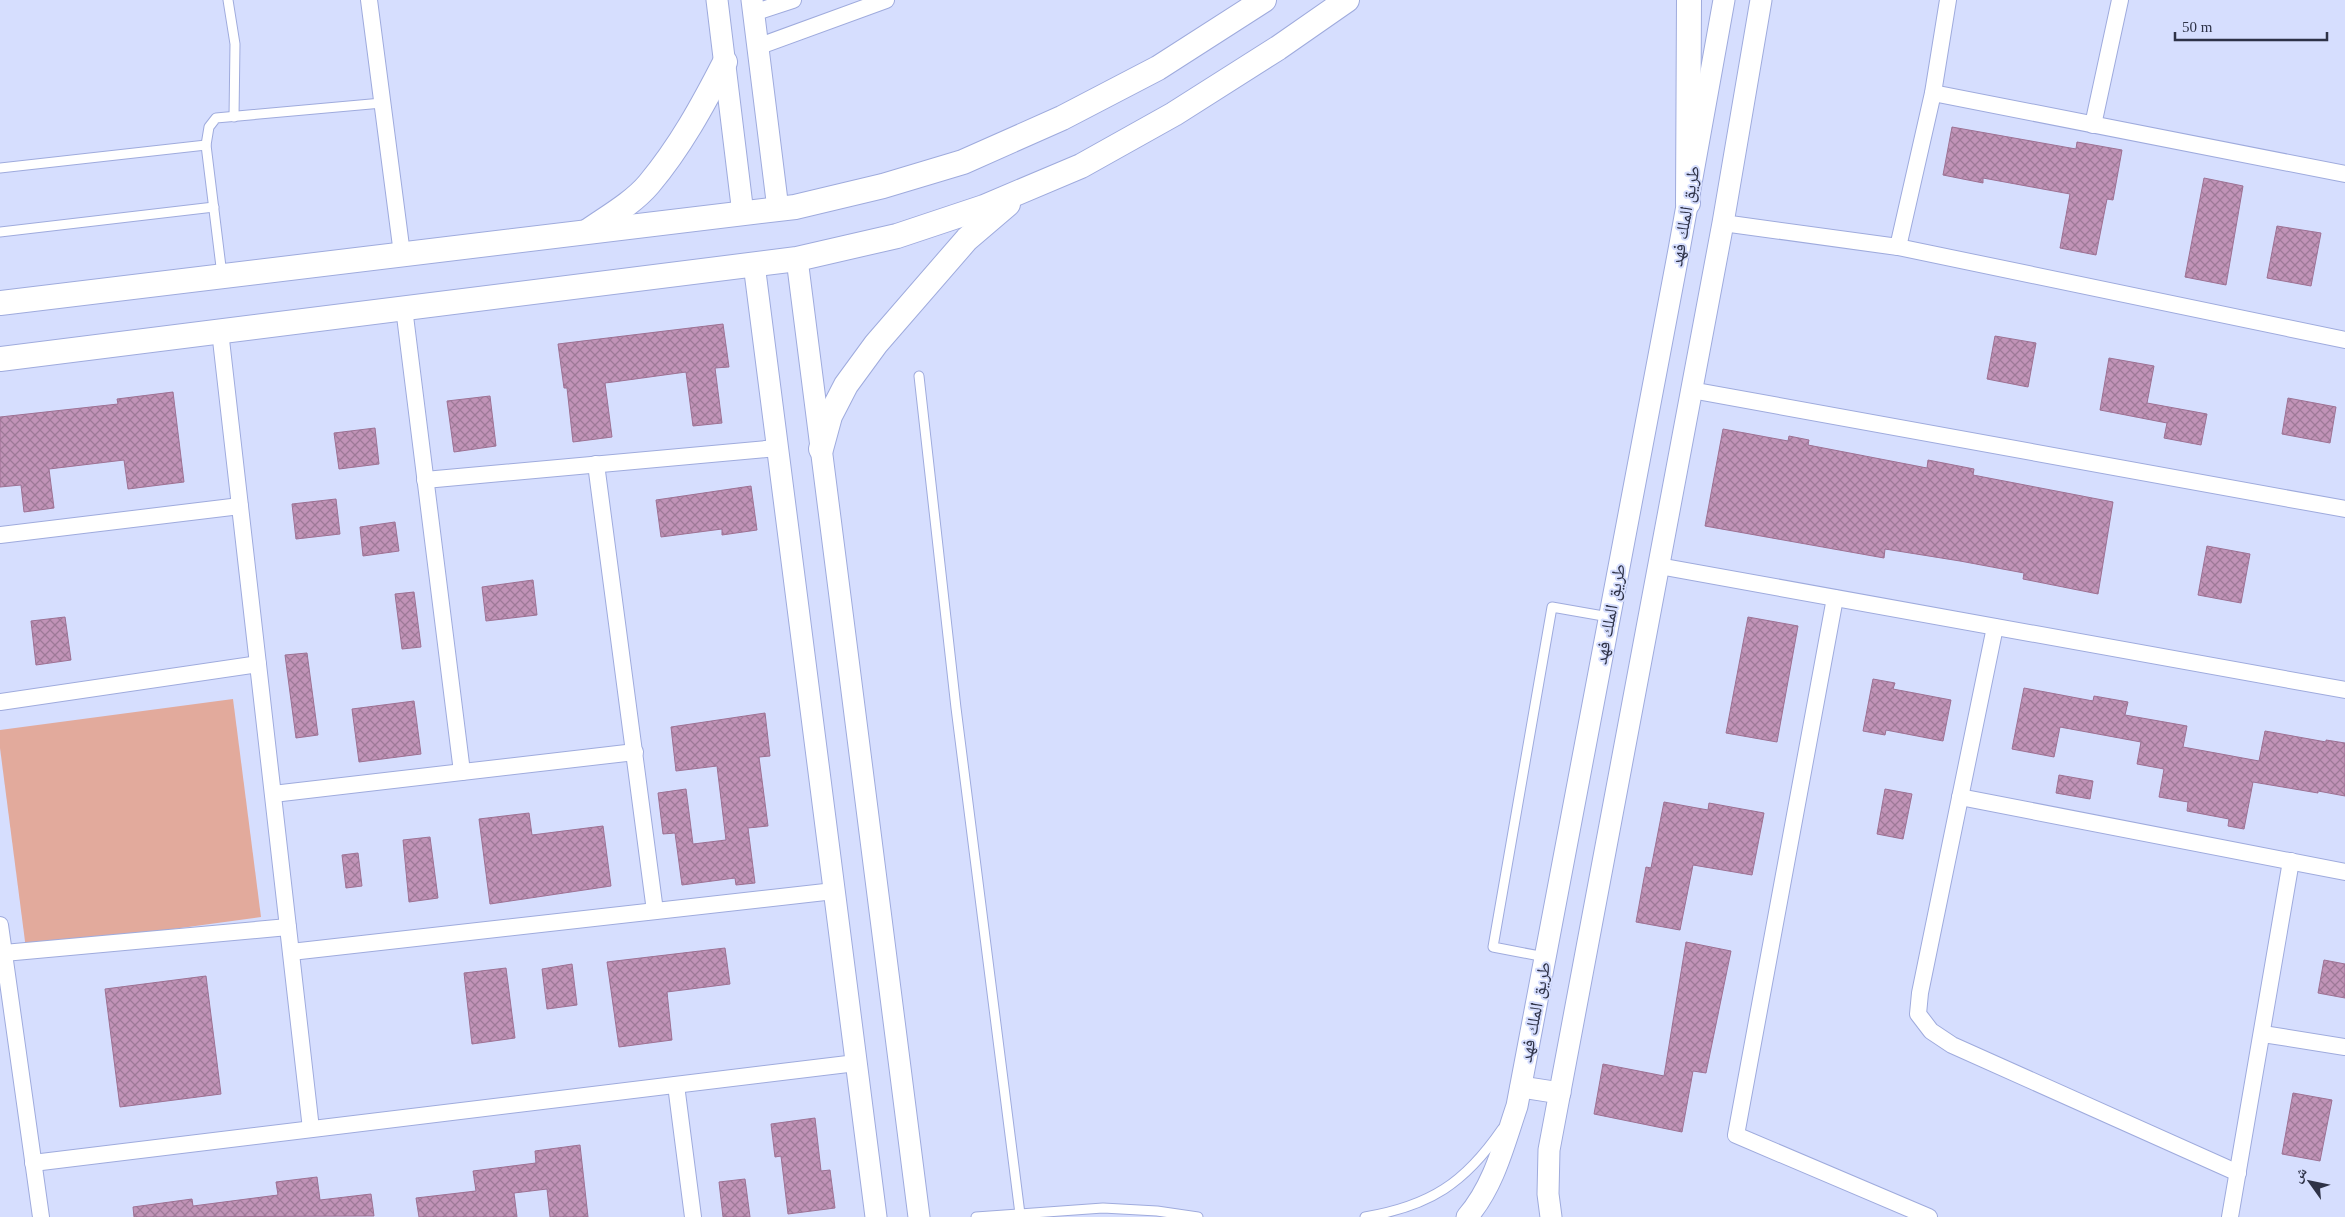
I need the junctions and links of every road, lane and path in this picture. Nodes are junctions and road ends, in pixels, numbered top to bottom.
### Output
1 (228, 0) edge
2 (369, 0) edge
3 (717, 0) edge
4 (792, 0) edge
5 (883, 0) edge
6 (1264, 0) edge
7 (1347, 0) edge
8 (1690, 0) edge
9 (1724, 0) edge
10 (1760, 0) edge
11 (1948, 0) edge
12 (2120, 0) edge
13 (752, 7) edge
14 (757, 47) junction
15 (725, 62) junction
16 (1933, 93) junction
17 (382, 103) junction
18 (234, 117) junction
19 (2093, 124) junction
20 (206, 145) junction
21 (0, 168) edge
22 (2345, 174) edge
23 (1024, 190) junction
24 (1688, 203) junction
25 (214, 207) junction
26 (778, 209) junction
27 (743, 214) junction
28 (1723, 223) junction
29 (0, 232) edge
30 (585, 233) junction
31 (1898, 248) junction
32 (402, 254) junction
33 (797, 259) junction
34 (754, 264) junction
35 (222, 276) junction
36 (0, 303) edge
37 (404, 308) junction
38 (220, 331) junction
39 (2345, 340) edge
40 (0, 359) edge
41 (919, 376) dead end
42 (1691, 390) junction
43 (777, 448) junction
44 (821, 449) junction
45 (596, 464) junction
46 (425, 480) junction
47 (240, 506) junction
48 (2345, 509) edge
49 (0, 535) edge
50 (1659, 566) junction
51 (1835, 598) junction
52 (1610, 617) junction
53 (1995, 627) junction
54 (258, 664) junction
55 (2345, 690) edge
56 (0, 702) edge
57 (634, 752) junction
58 (462, 772) junction
59 (273, 794) junction
60 (1960, 797) junction
61 (2292, 861) junction
62 (2345, 872) edge
63 (834, 891) junction
64 (655, 911) junction
65 (0, 925) edge
66 (288, 927) junction
67 (291, 952) junction
68 (4, 953) junction
69 (1545, 957) junction
70 (8, 1034) edge
71 (2263, 1034) junction
72 (2345, 1047) edge
73 (856, 1063) junction
74 (676, 1085) junction
75 (1560, 1093) junction
76 (1519, 1096) junction
77 (311, 1129) junction
78 (33, 1163) junction
79 (2238, 1173) junction
80 (1020, 1214) junction
81 (41, 1217) edge
82 (693, 1217) edge
83 (876, 1217) edge
84 (919, 1217) edge
85 (976, 1217) edge
86 (1198, 1217) edge
87 (1365, 1217) edge
88 (1467, 1217) edge
89 (1551, 1217) edge
90 (1929, 1217) edge
91 (2230, 1217) edge

1 - 18 lane
2 - 17 street
3 - 15 street
4 - 13 street
5 - 14 street
6 - 26 main road
7 - 23 main road
8 - 24 main road
9 - 24 street, طريق الملك فهد
10 - 28 street
11 - 16 street
12 - 19 street
13 - 14 street
14 - 26 street
15 - 27 street
15 - 30 main road
16 - 19 street
16 - 31 street
17 - 18 lane
17 - 32 street
18 - 20 lane
19 - 22 street
20 - 21 lane
20 - 25 lane
23 - 33 main road
23 - 44 main road
24 - 52 street, طريق الملك فهد
25 - 29 lane
25 - 35 lane
26 - 27 main road
27 - 30 main road
28 - 31 street
28 - 42 street
30 - 32 main road
31 - 39 street
32 - 35 main road
33 - 34 main road
33 - 44 street
34 - 37 main road
34 - 43 street
35 - 36 main road
37 - 38 main road
37 - 46 street
38 - 40 main road
38 - 47 street
41 - 80 lane
42 - 48 street
42 - 50 street
43 - 45 street
43 - 63 street
44 - 84 street
45 - 46 street
45 - 57 street
46 - 58 street
47 - 49 street
47 - 54 street
50 - 51 street
50 - 75 street
51 - 53 street
51 - 90 street
52 - 69 street, طريق الملك فهد
52 - 69 lane
53 - 55 street
53 - 60 street
54 - 56 street
54 - 59 street
57 - 58 street
57 - 64 street
58 - 59 street
59 - 66 street
60 - 61 street
60 - 79 street
61 - 62 street
61 - 71 street
63 - 64 street
63 - 73 street
64 - 67 street
65 - 68 street
66 - 67 street
66 - 68 street
67 - 77 street
68 - 70 street
69 - 76 street, طريق الملك فهد
70 - 78 street
71 - 72 street
71 - 79 street
73 - 74 street
73 - 83 street
74 - 77 street
74 - 82 street
75 - 76 street
75 - 89 street
76 - 87 lane
76 - 88 street, طريق الملك فهد
77 - 78 street
78 - 81 street
79 - 91 street
80 - 85 lane
80 - 86 lane

